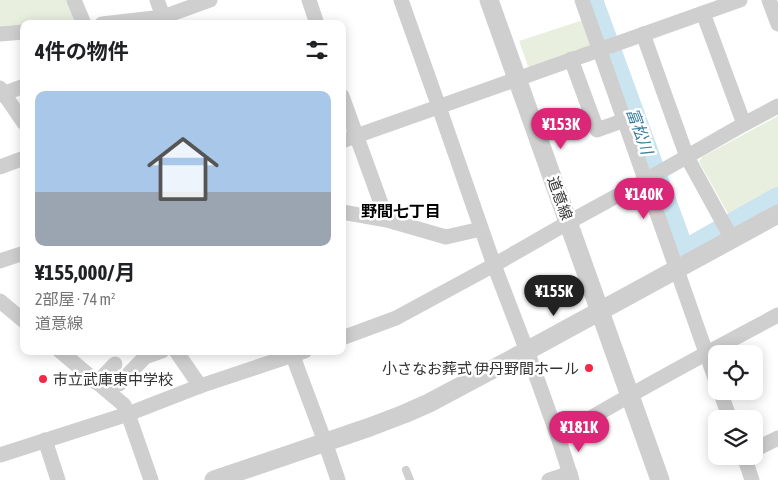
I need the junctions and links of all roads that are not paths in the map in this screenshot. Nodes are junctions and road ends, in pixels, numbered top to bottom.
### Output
1 (74, 0) edge
2 (157, 0) edge
3 (210, 0) edge
4 (309, 0) edge
5 (401, 0) edge
6 (489, 0) edge
7 (582, 0) edge
8 (740, 0) edge
9 (769, 0) edge
10 (703, 13) junction
11 (82, 20) edge
12 (164, 20) edge
13 (316, 20) edge
14 (778, 24) edge
15 (20, 32) edge
16 (0, 34) edge
17 (643, 34) junction
18 (605, 47) junction
19 (571, 59) junction
20 (517, 78) junction
21 (20, 87) edge
22 (1, 92) edge
23 (778, 106) edge
24 (439, 107) junction
25 (346, 117) edge
26 (20, 118) edge
27 (625, 120) junction
28 (744, 124) junction
29 (350, 138) edge
30 (687, 157) junction
31 (20, 160) edge
32 (0, 167) edge
33 (652, 177) junction
34 (346, 213) edge
35 (778, 214) edge
36 (387, 220) junction
37 (569, 222) junction
38 (481, 229) junction
39 (727, 231) junction
40 (20, 254) edge
41 (0, 261) edge
42 (494, 266) junction
43 (678, 269) junction
44 (0, 301) edge
45 (601, 310) junction
46 (778, 315) edge
47 (20, 318) edge
48 (346, 337) edge
49 (527, 351) junction
50 (706, 353) junction
51 (67, 355) edge
52 (152, 355) edge
53 (179, 355) edge
54 (290, 355) edge
55 (297, 355) edge
56 (708, 359) edge
57 (115, 364) dead end
58 (98, 383) junction
59 (119, 384) dead end
60 (200, 386) junction
61 (630, 395) junction
62 (128, 414) junction
63 (558, 436) junction
64 (778, 438) edge
65 (45, 440) junction
66 (325, 442) junction
67 (763, 446) edge
68 (0, 455) edge
69 (747, 465) edge
70 (406, 470) dead end
71 (571, 476) edge
72 (58, 480) edge
73 (151, 480) edge
74 (214, 480) edge
75 (338, 480) edge
76 (410, 480) edge
77 (549, 480) edge
78 (660, 480) edge
79 (752, 480) edge

1 - 11 street
2 - 12 street
3 - 12 street
4 - 13 street
5 - 24 street
6 - 20 street, 道意線
7 - 18 street
8 - 10 street
9 - 14 street
10 - 17 street
10 - 28 street
15 - 16 street
17 - 18 street
17 - 30 street
18 - 19 street
18 - 27 street
19 - 20 street
19 - 27 street
20 - 24 street
20 - 37 street, 道意線
21 - 22 street
22 - 26 street
23 - 28 street
24 - 29 street
24 - 38 street
25 - 29 street
27 - 33 street
28 - 30 street
29 - 36 street
30 - 33 street
30 - 39 street
31 - 32 street
33 - 37 street
33 - 43 street
34 - 36 street
35 - 39 street
36 - 38 street
37 - 42 street
37 - 45 street, 道意線
38 - 42 street
39 - 43 street
40 - 41 street
42 - 48 street
42 - 49 street
43 - 45 street
43 - 50 street
44 - 47 street
45 - 49 street
45 - 61 street, 道意線
46 - 50 street
49 - 63 street
49 - 66 street
50 - 56 street
50 - 61 street
51 - 58 street
52 - 59 street
53 - 60 street
54 - 60 street
55 - 66 street
57 - 58 street
58 - 62 street
60 - 62 street
61 - 63 street
61 - 78 street, 道意線
62 - 65 street
62 - 73 street
63 - 71 street
64 - 67 street
65 - 68 street
65 - 72 street
66 - 74 street
66 - 75 street
69 - 79 street
70 - 76 lane
71 - 77 street

